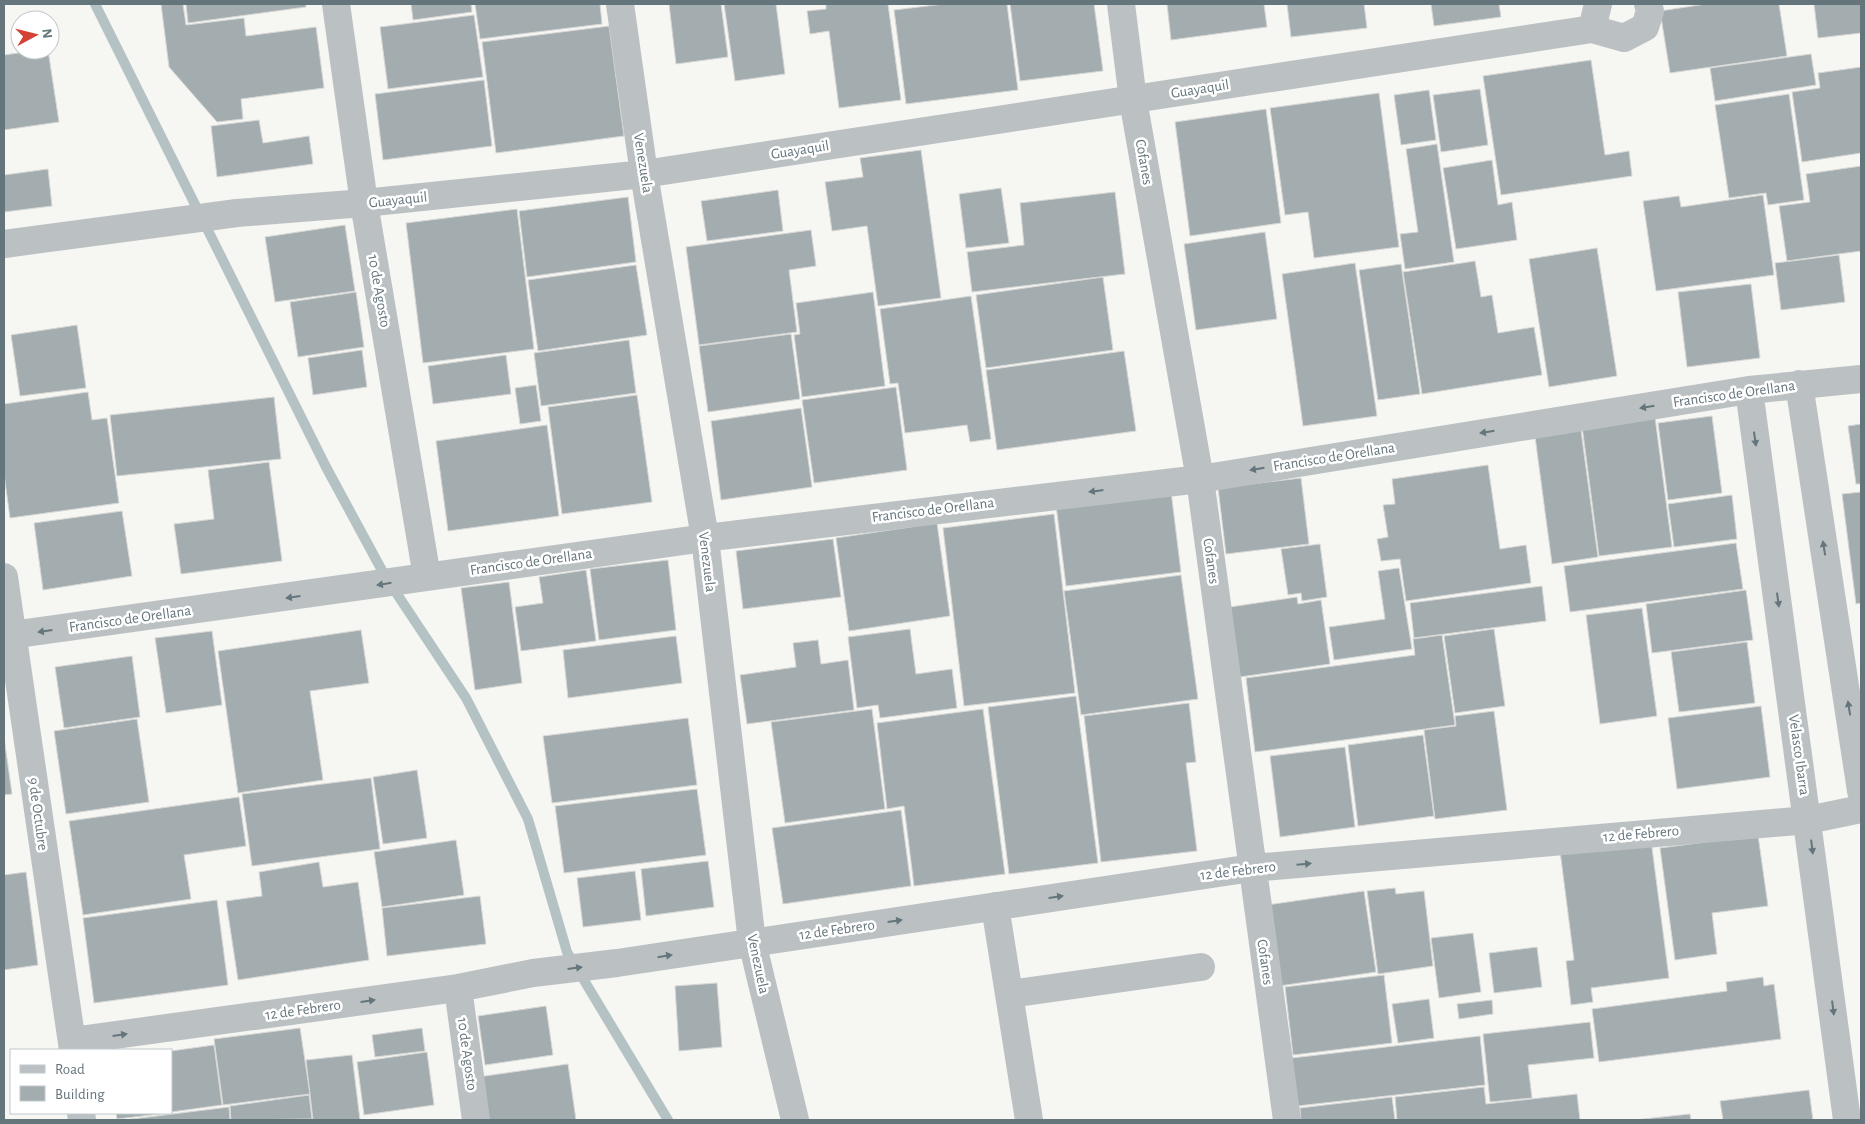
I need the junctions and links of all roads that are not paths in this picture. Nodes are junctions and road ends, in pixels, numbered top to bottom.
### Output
1 (336, 4) edge
2 (620, 4) edge
3 (1120, 4) edge
4 (1648, 4) edge
5 (1595, 16) edge
6 (1133, 100) junction
7 (644, 174) junction
8 (364, 203) junction
9 (4, 244) edge
10 (1861, 379) edge
11 (1800, 384) junction
12 (1749, 390) junction
13 (1200, 479) junction
14 (705, 538) junction
15 (4, 577) edge
16 (427, 577) junction
17 (8, 636) edge
18 (1861, 791) edge
19 (1861, 810) edge
20 (1808, 820) junction
21 (1252, 868) junction
22 (995, 906) junction
23 (752, 942) junction
24 (1202, 967) dead end
25 (458, 988) junction
26 (1009, 994) junction
27 (72, 1046) edge
28 (476, 1120) edge
29 (795, 1120) edge
30 (1029, 1120) edge
31 (1283, 1120) edge
32 (1847, 1120) edge

1 - 8 street, 10 de Agosto
2 - 7 street, Venezuela
3 - 6 street, Cofanes
4 - 5 street, Guayaquil
5 - 6 street, Guayaquil
6 - 7 street, Guayaquil
6 - 13 street, Cofanes
7 - 8 street, Guayaquil
7 - 14 street, Venezuela
8 - 9 street, Guayaquil
8 - 16 street, 10 de Agosto
10 - 11 street, Francisco de Orellana
11 - 12 street, Francisco de Orellana
18 -> 11 street
12 -> 13 street, Francisco de Orellana
12 -> 20 street, Velasco Ibarra
13 -> 14 street, Francisco de Orellana
13 - 21 street, Cofanes
14 - 16 street, Francisco de Orellana
14 - 23 street, Venezuela
15 - 17 street, 9 de Octubre
16 -> 17 street, Francisco de Orellana
17 - 27 street, 9 de Octubre
19 - 20 street, 12 de Febrero
21 -> 20 street, 12 de Febrero
20 -> 32 street, Velasco Ibarra
22 -> 21 street, 12 de Febrero
21 - 31 street, Cofanes
23 -> 22 street, 12 de Febrero
22 - 26 street
25 -> 23 street, 12 de Febrero
23 - 29 street, Venezuela
24 - 26 street
27 -> 25 street, 12 de Febrero
25 - 28 street, 10 de Agosto
26 - 30 street

